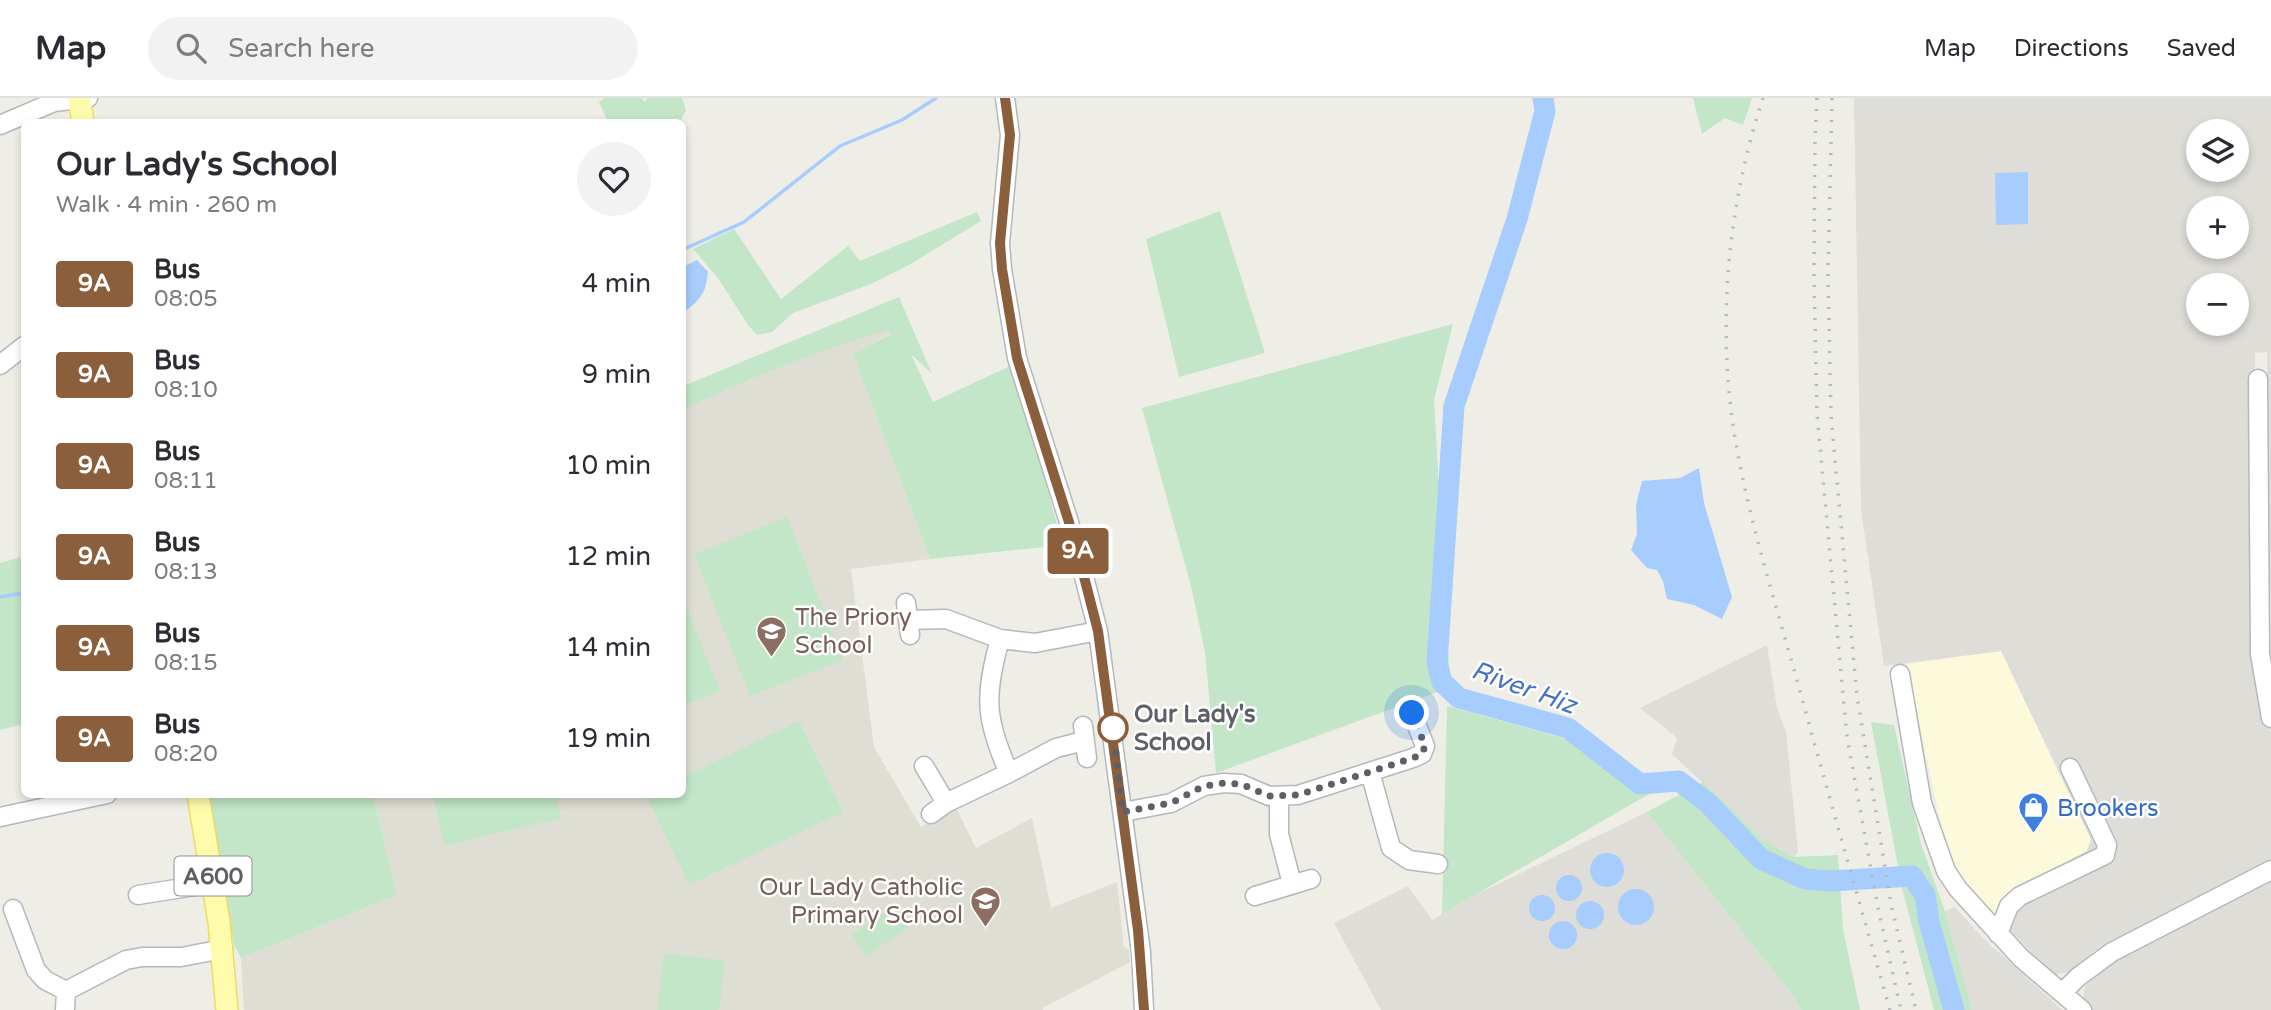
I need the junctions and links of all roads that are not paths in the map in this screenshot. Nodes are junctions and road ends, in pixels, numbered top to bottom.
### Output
1 (1005, 98) edge
2 (82, 99) edge
3 (83, 119) edge
4 (0, 125) edge
5 (21, 348) edge
6 (0, 365) edge
7 (2258, 379) dead end
8 (908, 619) dead end
9 (1098, 631) junction
10 (1000, 639) junction
11 (1900, 674) dead end
12 (1412, 713) dead end
13 (2271, 718) edge
14 (1084, 741) dead end
15 (924, 766) dead end
16 (2070, 768) dead end
17 (1370, 772) junction
18 (1009, 773) junction
19 (1279, 797) junction
20 (88, 798) edge
21 (199, 798) edge
22 (1123, 812) junction
23 (0, 817) edge
24 (1438, 864) dead end
25 (2271, 870) edge
26 (1311, 879) dead end
27 (214, 883) junction
28 (1292, 884) junction
29 (138, 895) dead end
30 (1255, 896) dead end
31 (13, 909) dead end
32 (1998, 934) junction
33 (223, 949) junction
34 (66, 991) junction
35 (2062, 993) junction
36 (65, 1010) edge
37 (227, 1010) edge
38 (1144, 1010) edge
39 (2082, 1010) edge

1 - 9 street
2 - 3 main road
2 - 4 street
5 - 6 street
7 - 13 street
8 - 10 street
9 - 10 street
9 - 22 street
10 - 18 street
11 - 32 street
12 - 17 street
14 - 18 street
15 - 18 street
16 - 32 street
17 - 19 street
17 - 24 street
19 - 22 street
19 - 28 street
20 - 23 street
21 - 27 main road, A600
22 - 38 street
25 - 35 street
26 - 28 street
27 - 29 street
27 - 33 main road, A600
28 - 30 street
31 - 34 street
32 - 35 street
33 - 34 street
33 - 37 main road, A600
34 - 36 street
35 - 39 street

